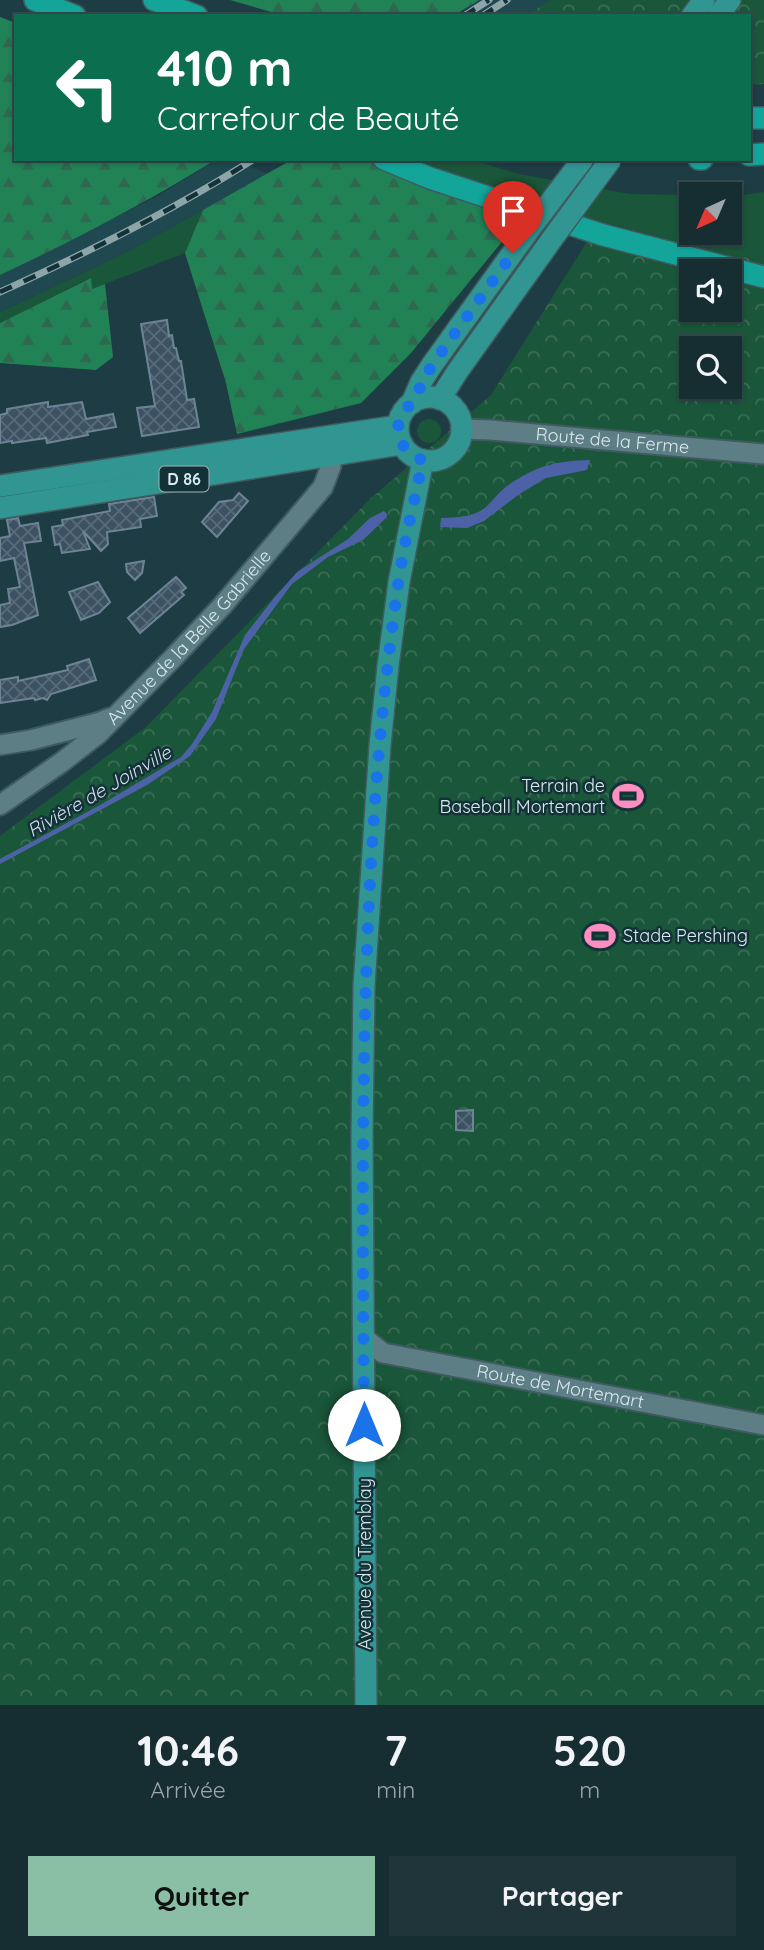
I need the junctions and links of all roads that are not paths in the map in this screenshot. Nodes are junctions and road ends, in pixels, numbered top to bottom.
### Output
1 (35, 0) edge
2 (154, 0) edge
3 (70, 14) edge
4 (192, 14) edge
5 (389, 161) edge
6 (581, 161) edge
7 (610, 161) edge
8 (764, 277) edge
9 (440, 399) junction
10 (412, 403) junction
11 (461, 429) junction
12 (400, 435) junction
13 (330, 446) junction
14 (764, 454) edge
15 (423, 460) junction
16 (0, 486) edge
17 (0, 508) edge
18 (114, 716) junction
19 (32, 740) junction
20 (0, 745) edge
21 (40, 776) junction
22 (0, 805) edge
23 (363, 1337) junction
24 (764, 1425) edge
25 (366, 1705) edge

1 - 3 highway
2 - 4 highway
5 - 8 highway
6 - 10 main road, bridge
7 - 9 main road, bridge
9 - 10 main road
9 - 11 main road
10 - 12 main road
11 - 14 street, Route de la Ferme
11 - 15 main road
12 - 13 main road, D 86
12 - 15 main road
13 - 16 main road, D 86
13 - 17 main road, D 86
13 - 18 street, Avenue de la Belle Gabrielle
15 - 23 main road, Avenue du Tremblay
18 - 19 street
18 - 21 street, Avenue de la Belle Gabrielle
19 - 20 street
19 - 21 street
21 - 22 street, Avenue de la Belle Gabrielle
23 - 24 street, Route de Mortemart
23 - 25 main road, Avenue du Tremblay

